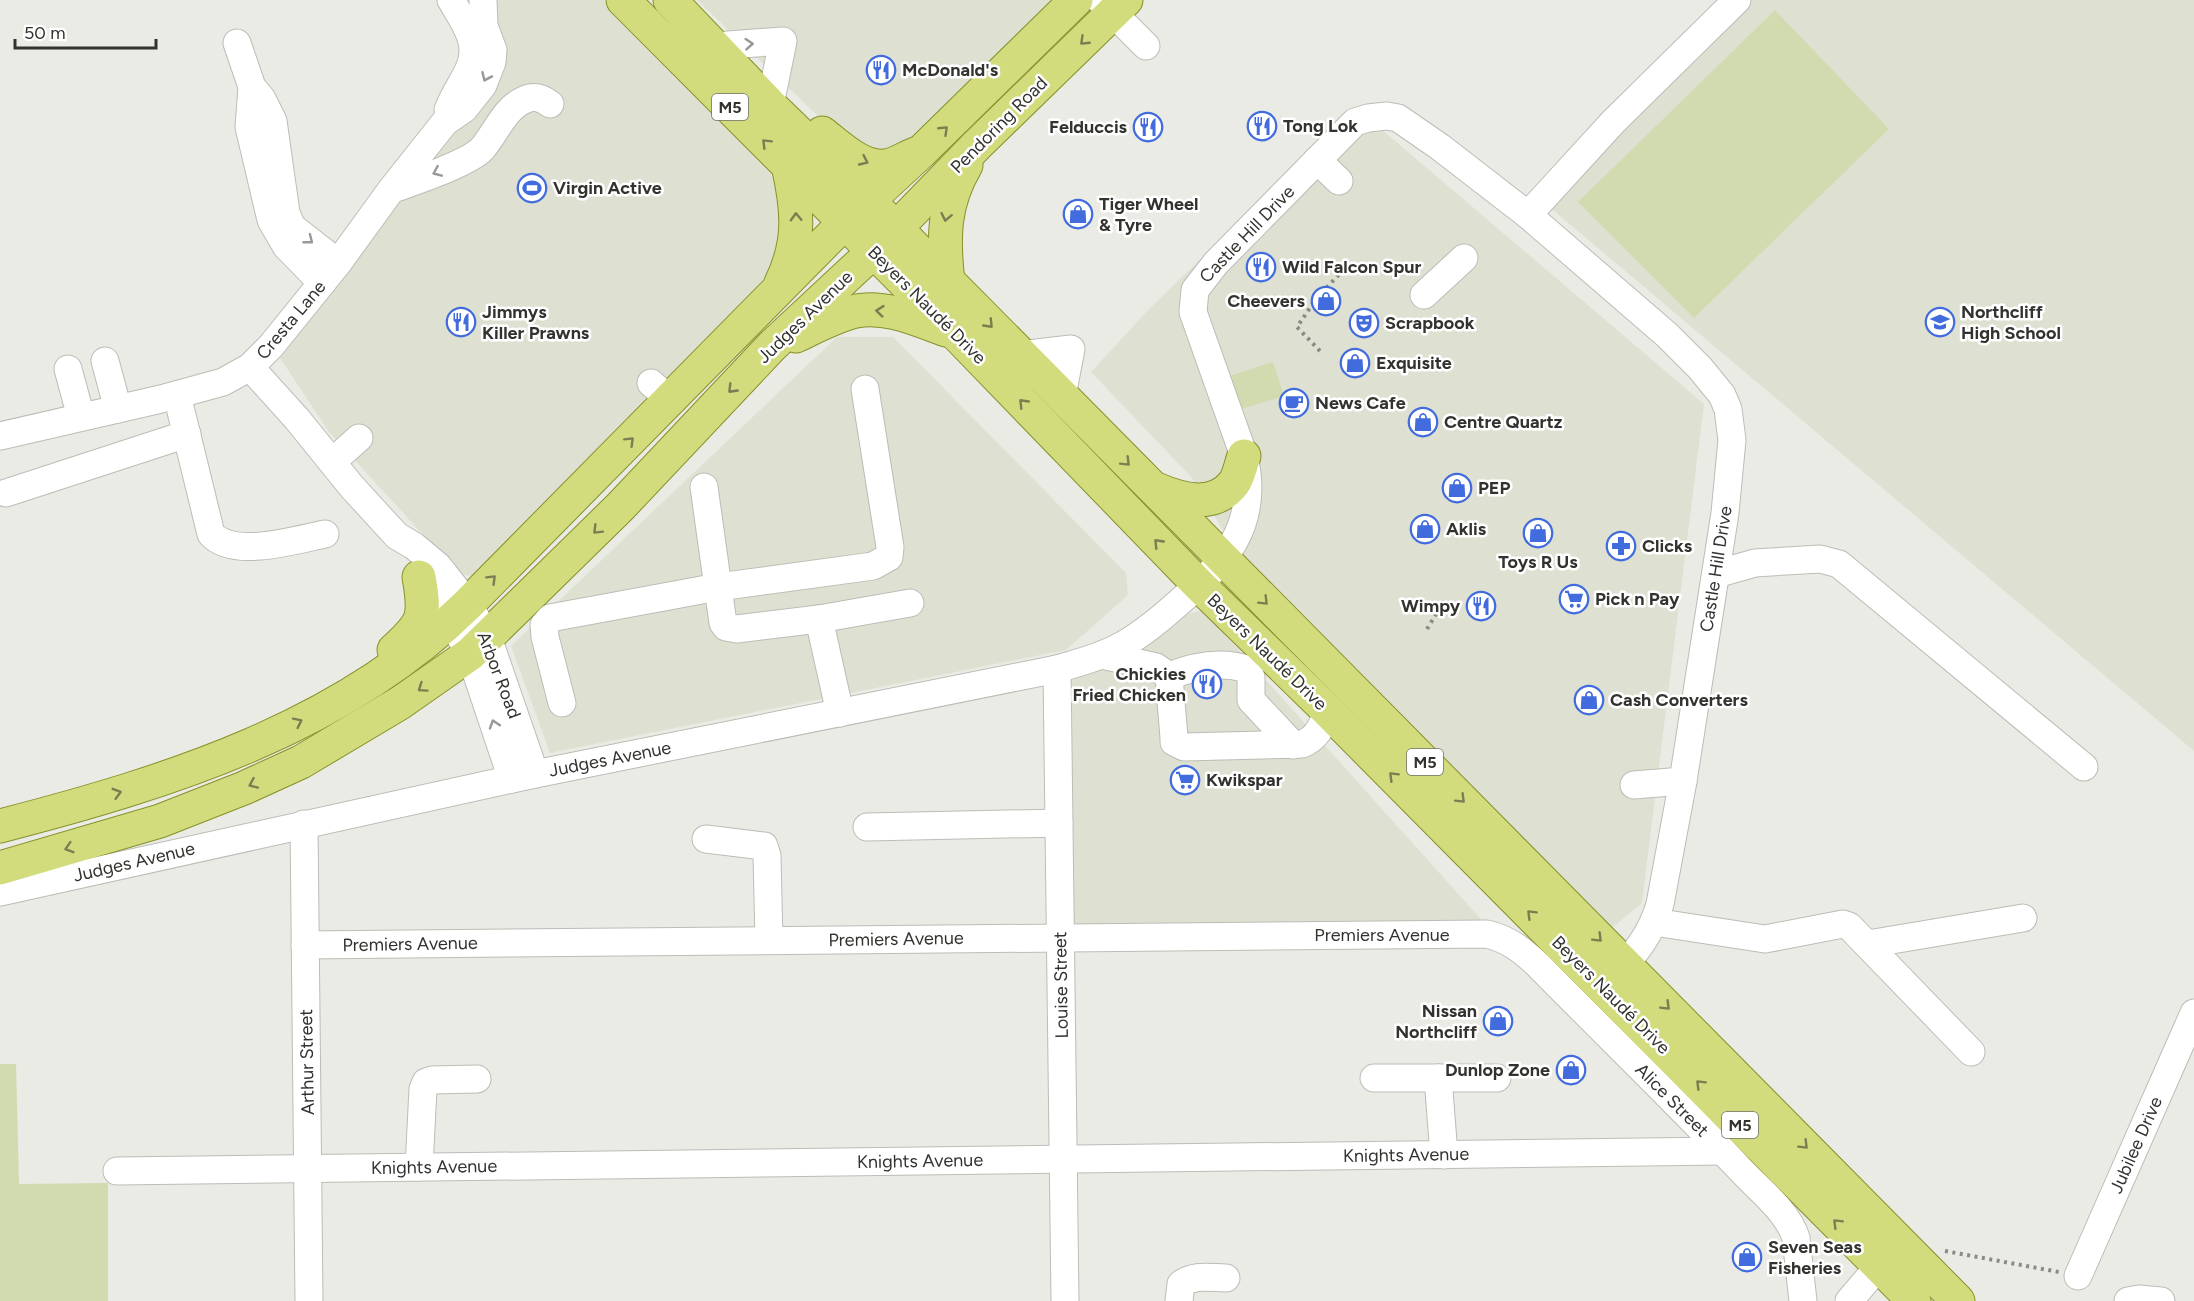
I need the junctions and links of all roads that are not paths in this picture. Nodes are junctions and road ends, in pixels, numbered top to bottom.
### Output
1 (451, 0) edge
2 (470, 0) edge
3 (623, 0) edge
4 (670, 0) edge
5 (1076, 0) edge
6 (1113, 4) edge
7 (1726, 5) edge
8 (483, 13) edge
9 (237, 43) dead end
10 (714, 46) junction
11 (1146, 46) dead end
12 (251, 98) junction
13 (550, 104) dead end
14 (774, 108) junction
15 (439, 129) junction
16 (977, 145) junction
17 (481, 150) junction
18 (921, 152) junction
19 (1317, 160) junction
20 (789, 165) junction
21 (1338, 181) dead end
22 (391, 190) junction
23 (857, 211) junction
24 (1527, 215) junction
25 (884, 240) junction
26 (1464, 258) dead end
27 (330, 273) junction
28 (948, 282) junction
29 (777, 293) junction
30 (1424, 295) dead end
31 (956, 334) junction
32 (772, 346) junction
33 (105, 361) dead end
34 (250, 367) junction
35 (68, 369) dead end
36 (865, 389) dead end
37 (177, 395) junction
38 (118, 409) junction
39 (81, 417) junction
40 (187, 434) junction
41 (0, 436) edge
42 (359, 438) dead end
43 (1244, 456) junction
44 (332, 462) junction
45 (704, 487) dead end
46 (1151, 487) junction
47 (6, 493) dead end
48 (325, 534) dead end
49 (397, 536) junction
50 (1223, 560) junction
51 (1716, 574) junction
52 (419, 577) junction
53 (1199, 585) junction
54 (718, 587) junction
55 (910, 603) dead end
56 (459, 612) junction
57 (819, 619) junction
58 (1151, 626) junction
59 (479, 646) junction
60 (1102, 655) junction
61 (1056, 669) junction
62 (1162, 672) junction
63 (356, 691) junction
64 (562, 702) dead end
65 (1328, 711) junction
66 (840, 713) junction
67 (1293, 745) junction
68 (2084, 767) dead end
69 (524, 777) junction
70 (1683, 782) junction
71 (1634, 785) dead end
72 (1059, 823) junction
73 (304, 824) junction
74 (0, 826) edge
75 (867, 827) dead end
76 (706, 839) dead end
77 (0, 868) edge
78 (0, 892) edge
79 (2023, 918) dead end
80 (1654, 922) junction
81 (1487, 934) joint
82 (1060, 937) junction
83 (769, 940) junction
84 (1868, 944) junction
85 (305, 945) junction
86 (1613, 975) junction
87 (2194, 1013) edge
88 (1971, 1052) dead end
89 (1374, 1078) dead end
90 (1438, 1078) junction
91 (1497, 1078) dead end
92 (477, 1079) dead end
93 (1723, 1151) junction
94 (1444, 1155) junction
95 (1064, 1160) junction
96 (419, 1167) junction
97 (308, 1169) junction
98 (117, 1171) dead end
99 (1889, 1253) junction
100 (1935, 1259) junction
101 (2078, 1276) road end
102 (1226, 1278) dead end
103 (309, 1301) edge
104 (1065, 1301) edge
105 (1179, 1301) edge
106 (1803, 1301) edge
107 (1849, 1301) edge
108 (1914, 1301) edge
109 (1958, 1301) edge
110 (1977, 1301) edge
111 (2128, 1301) edge
112 (2161, 1301) edge

1 - 15 street, Cresta Lane
2 - 8 street, Cresta Lane
20 -> 3 main road, Beyers Naudé Drive / M5
4 - 10 main road, Beyers Naudé Drive / M5
18 -> 5 main road, Pendoring Road
6 - 11 street
6 -> 16 main road, Pendoring Road
7 - 24 street
8 -> 15 street, Cresta Lane
9 - 12 street
10 - 14 main road, Beyers Naudé Drive / M5
10 -> 14 street
12 -> 27 street
12 - 27 street
13 - 17 street
14 -> 18 main road
14 - 23 main road, Beyers Naudé Drive / M5
15 - 17 street
15 - 22 street, Cresta Lane
16 - 25 main road, Pendoring Road
16 -> 28 main road
17 -> 22 street
18 - 23 main road, Pendoring Road
19 - 21 street
19 - 24 street, Castle Hill Drive
19 - 43 street, Castle Hill Drive
20 - 23 main road, Beyers Naudé Drive / M5
29 -> 20 main road
22 - 27 street, Cresta Lane
23 - 25 main road, Beyers Naudé Drive / M5
23 - 29 main road, Judges Avenue
24 - 51 street, Castle Hill Drive
25 - 28 main road, Beyers Naudé Drive / M5
25 - 31 main road, Beyers Naudé Drive / M5
25 - 32 main road, Judges Avenue
26 - 30 street
27 - 34 street, Cresta Lane
28 -> 46 main road, Beyers Naudé Drive / M5
56 -> 29 main road, Judges Avenue
31 -> 32 main road
53 -> 31 main road, Beyers Naudé Drive / M5
32 -> 59 main road, Judges Avenue
33 - 38 street
34 - 37 street, Cresta Lane
34 - 44 street, Arbor Road
35 - 39 street
36 - 54 street
37 - 38 street, Cresta Lane
37 - 40 street
38 - 39 street, Cresta Lane
39 - 41 street, Cresta Lane
40 - 47 street
40 - 48 street
42 - 44 street
43 - 46 main road
43 - 50 street, Castle Hill Drive
44 - 49 street, Arbor Road
45 - 54 street
46 - 50 main road, Beyers Naudé Drive / M5
49 - 52 street, Arbor Road
49 - 56 street, Arbor Road
50 - 53 street, Castle Hill Drive
50 -> 86 main road, Beyers Naudé Drive / M5
51 - 68 street
51 - 70 street, Castle Hill Drive
52 - 56 street, Arbor Road
52 - 63 main road
53 - 58 street, Judges Avenue
53 - 65 main road, Beyers Naudé Drive / M5
54 - 57 street
54 - 64 street
55 - 57 street
56 - 59 street, Arbor Road
56 - 63 main road, Judges Avenue
57 - 66 street
58 - 60 street, Judges Avenue
58 - 62 street
59 - 69 street, Arbor Road
59 -> 77 main road, Judges Avenue
60 - 61 street, Judges Avenue
60 - 62 street
61 - 66 street, Judges Avenue
61 - 72 street, Louise Street
62 - 67 street
62 - 67 street
74 -> 63 main road, Judges Avenue
65 - 67 street
86 -> 65 main road, Beyers Naudé Drive / M5
66 - 69 street, Judges Avenue
69 - 73 street, Judges Avenue
70 - 71 street
70 - 80 street, Castle Hill Drive
72 - 75 street
72 - 82 street, Louise Street
73 - 78 street, Judges Avenue
73 - 85 street, Arthur Street
76 - 83 street
79 - 84 street
80 - 84 street
80 - 86 street, Castle Hill Drive
81 - 82 street, Premiers Avenue
81 - 93 street, Alice Street
82 - 83 street, Premiers Avenue
82 - 95 street, Louise Street
83 - 85 street, Premiers Avenue
84 - 88 street
85 - 97 street, Arthur Street
86 - 99 main road, Beyers Naudé Drive / M5
87 - 101 street, Jubilee Drive
89 - 90 street
90 - 91 street
90 - 94 street
92 - 96 street
93 - 94 street, Knights Avenue
93 - 106 street, Alice Street
94 - 95 street, Knights Avenue
95 - 96 street, Knights Avenue
95 - 104 street, Louise Street
96 - 97 street, Knights Avenue
97 - 98 street, Knights Avenue
97 - 103 street, Arthur Street
99 - 100 main road, Beyers Naudé Drive / M5
99 - 107 street
99 - 108 main road, Beyers Naudé Drive / M5
100 - 109 main road, Beyers Naudé Drive / M5
100 - 110 street
102 - 105 street
111 - 112 street

